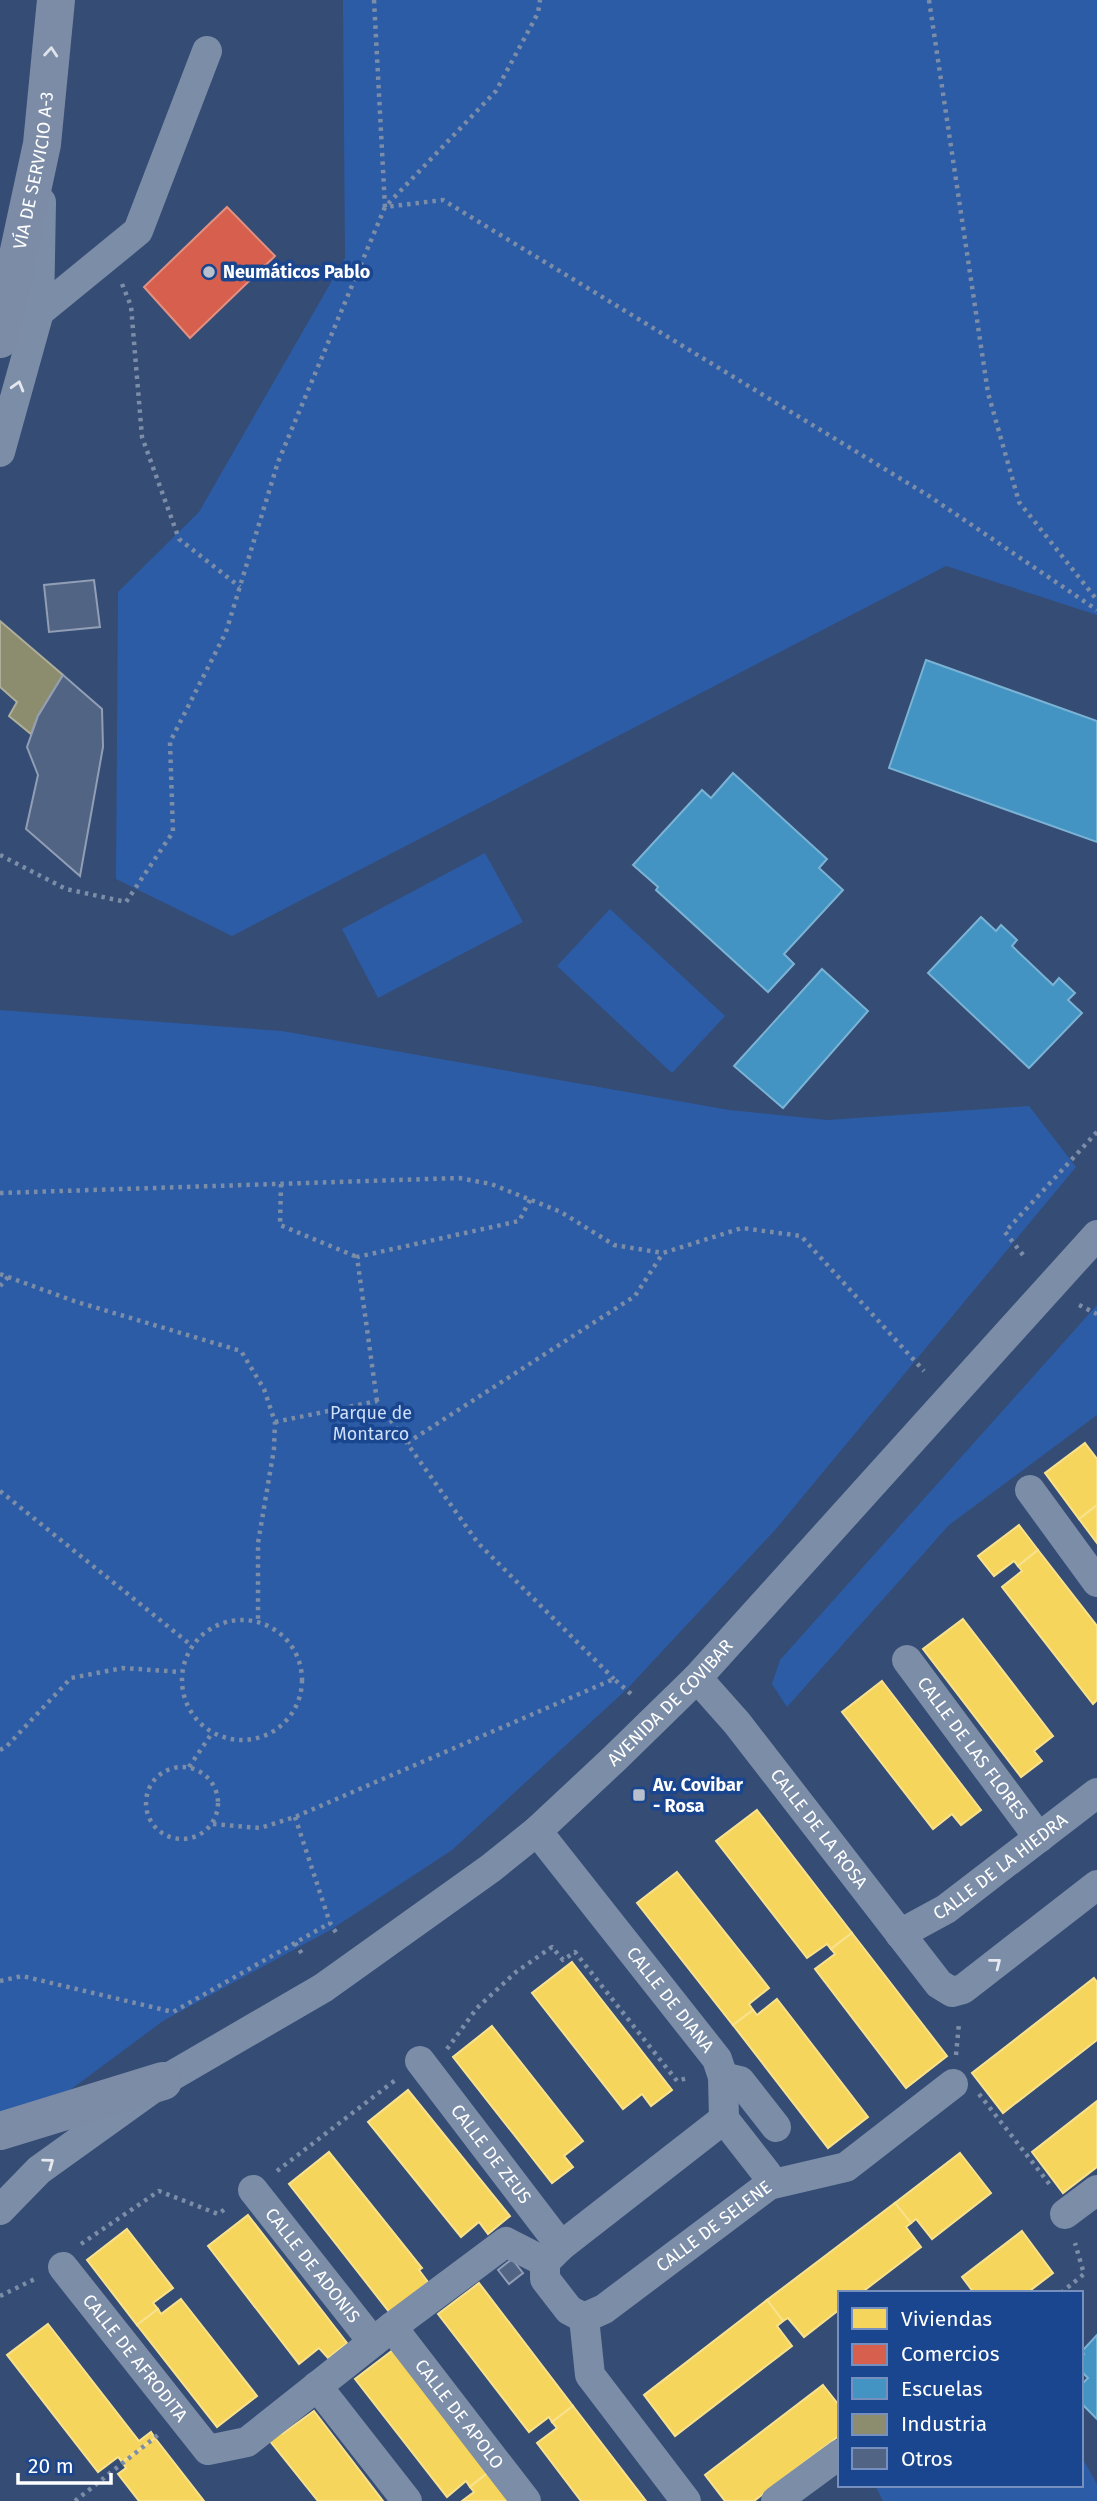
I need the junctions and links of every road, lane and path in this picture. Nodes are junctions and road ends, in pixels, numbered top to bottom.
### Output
1 (56, 0) edge
2 (374, 0) edge
3 (540, 0) edge
4 (929, 0) edge
5 (207, 51) dead end
6 (42, 144) junction
7 (385, 207) junction
8 (109, 255) junction
9 (39, 312) junction
10 (0, 339) edge
11 (0, 452) edge
12 (240, 587) junction
13 (1097, 600) edge
14 (1097, 610) edge
15 (0, 855) edge
16 (1097, 1132) edge
17 (281, 1184) junction
18 (0, 1193) edge
19 (530, 1200) junction
20 (1097, 1234) edge
21 (663, 1253) junction
22 (1023, 1255) dead end
23 (357, 1257) junction
24 (0, 1274) edge
25 (8, 1277) junction
26 (0, 1286) edge
27 (1079, 1306) dead end
28 (1097, 1314) edge
29 (923, 1371) dead end
30 (377, 1401) junction
31 (275, 1422) junction
32 (407, 1443) junction
33 (1030, 1490) dead end
34 (0, 1491) edge
35 (1097, 1582) edge
36 (258, 1621) junction
37 (191, 1645) junction
38 (907, 1660) dead end
39 (181, 1672) junction
40 (697, 1678) junction
41 (614, 1679) junction
42 (631, 1694) dead end
43 (212, 1733) junction
44 (0, 1750) edge
45 (189, 1767) junction
46 (1097, 1793) edge
47 (295, 1817) junction
48 (213, 1824) junction
49 (537, 1831) junction
50 (1039, 1838) junction
51 (1097, 1885) edge
52 (330, 1923) junction
53 (337, 1934) dead end
54 (900, 1934) junction
55 (295, 1943) junction
56 (304, 1957) dead end
57 (0, 1981) edge
58 (477, 2008) dead end
59 (420, 2061) dead end
60 (723, 2077) junction
61 (687, 2078) dead end
62 (163, 2081) junction
63 (953, 2084) joint
64 (60, 2113) junction
65 (724, 2119) junction
66 (776, 2127) dead end
67 (0, 2131) edge
68 (0, 2153) edge
69 (769, 2185) junction
70 (253, 2190) dead end
71 (1097, 2190) edge
72 (0, 2210) edge
73 (1065, 2214) junction
74 (553, 2254) junction
75 (63, 2267) dead end
76 (1063, 2291) edge
77 (584, 2318) junction
78 (383, 2334) junction
79 (317, 2386) junction
80 (181, 2417) junction
81 (838, 2455) edge
82 (75, 2501) edge
83 (407, 2501) edge
84 (526, 2501) edge
85 (686, 2501) edge
86 (776, 2501) edge

6 -> 1 main road, VÍA DE SERVICIO A-3
2 - 7 path
3 - 7 path
4 - 13 path
5 - 8 street
6 - 9 street
6 - 10 main road, VÍA DE SERVICIO A-3
7 - 12 path
7 - 14 path
8 - 9 street
8 - 12 path
11 -> 9 street
12 - 15 path
16 - 22 path
17 - 18 path
17 - 19 path
17 - 23 path
19 - 21 path
19 - 23 path
20 - 40 street, AVENIDA DE COVIBAR
21 - 29 path
21 - 32 path
23 - 30 path
24 - 25 path
25 - 26 path
25 - 31 path
27 - 28 path
30 - 31 path
30 - 32 path
31 - 36 path
32 - 41 path
33 - 35 street
34 - 37 path
36 - 37 path
36 - 43 path
37 - 39 path
38 - 50 street, CALLE DE LAS FLORES
39 - 43 path
39 - 44 path
40 - 49 street, AVENIDA DE COVIBAR
40 - 54 street, CALLE DE LA ROSA
41 - 42 path
41 - 47 path
43 - 45 path
45 - 48 path
45 - 48 path
46 - 50 street, CALLE DE LA HIEDRA
47 - 48 path
47 - 52 path
49 - 60 street, CALLE DE DIANA
49 - 62 street, AVENIDA DE COVIBAR
50 - 54 street, CALLE DE LA HIEDRA
54 -> 51 street, CALLE DE LA ROSA
52 - 53 path
52 - 55 path
55 - 56 path
55 - 57 path
58 - 61 path
59 - 74 street, CALLE DE ZEUS
60 - 65 street, CALLE DE DIANA
60 - 66 street
62 - 64 main road, AVENIDA DE COVIBAR
72 -> 62 street, AVENIDA DE COVIBAR
63 - 69 street, CALLE DE SELENE
63 - 73 path
64 - 67 main road, AVENIDA DE COVIBAR
64 - 68 main road
65 - 69 street
65 - 74 street
69 - 77 street, CALLE DE SELENE
70 - 78 street, CALLE DE ADONIS
71 - 73 street
73 - 76 path
74 - 77 street
74 - 78 street
75 - 80 street, CALLE DE AFRODITA
77 - 85 street
78 - 79 street
78 - 84 street, CALLE DE APOLO
79 - 80 street, CALLE DE AFRODITA
79 - 83 street
80 - 82 path
81 - 86 street

